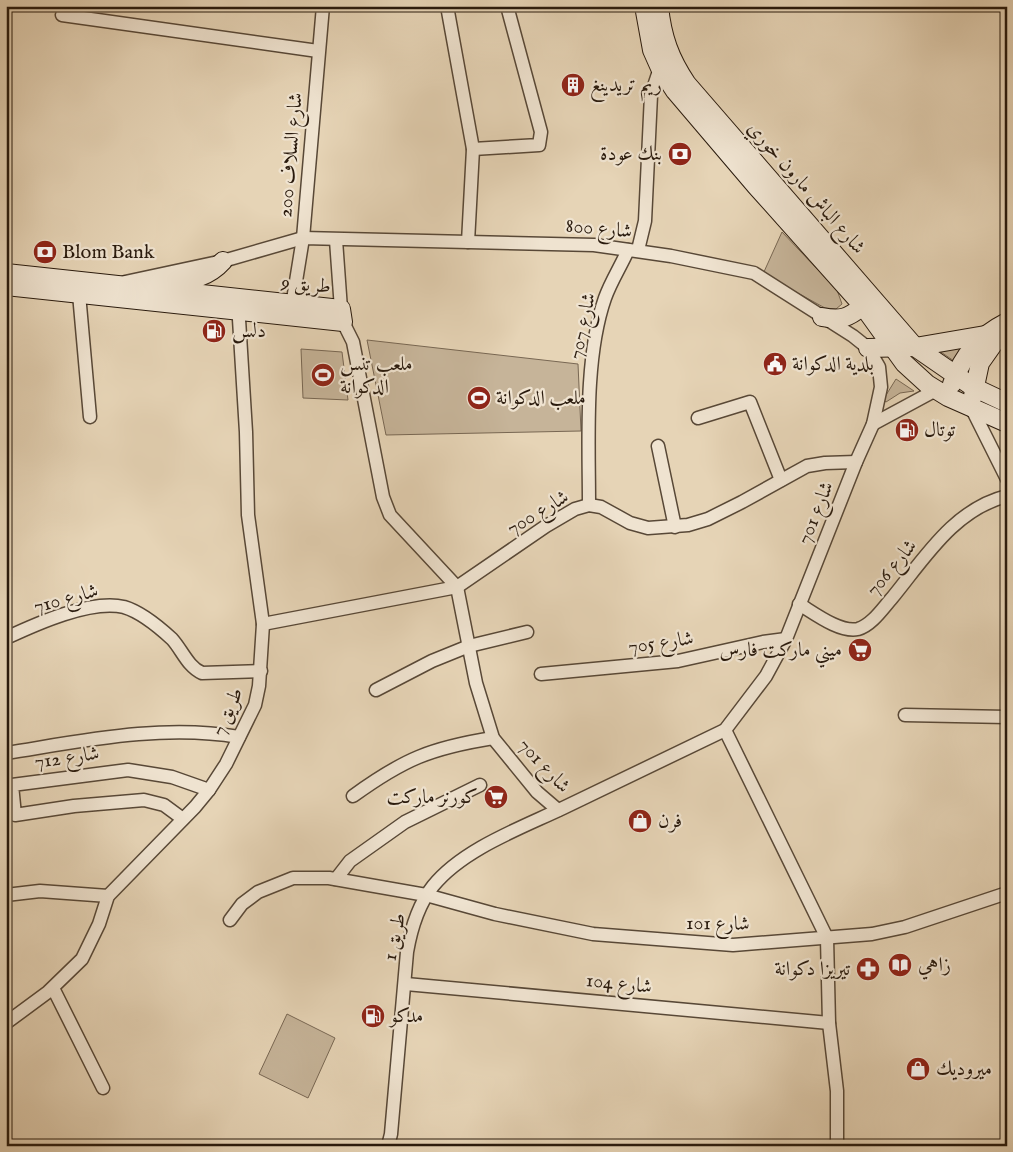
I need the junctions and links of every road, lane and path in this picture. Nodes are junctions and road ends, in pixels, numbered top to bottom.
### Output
1 (323, 6) edge
2 (447, 6) edge
3 (507, 6) edge
4 (644, 6) edge
5 (659, 6) edge
6 (62, 15) dead end
7 (318, 51) junction
8 (660, 68) junction
9 (473, 149) junction
10 (303, 238) junction
11 (336, 240) junction
12 (468, 242) junction
13 (633, 250) junction
14 (223, 261) junction
15 (6, 273) edge
16 (112, 285) junction
17 (6, 286) edge
18 (148, 289) junction
19 (79, 294) junction
20 (238, 306) junction
21 (863, 306) junction
22 (292, 311) junction
23 (342, 316) junction
24 (822, 317) junction
25 (1007, 323) edge
26 (985, 334) junction
27 (892, 347) junction
28 (915, 347) junction
29 (868, 348) junction
30 (956, 374) junction
31 (973, 387) junction
32 (942, 393) junction
33 (1007, 403) edge
34 (972, 409) junction
35 (90, 417) dead end
36 (698, 418) dead end
37 (1007, 423) edge
38 (873, 424) junction
39 (658, 446) dead end
40 (856, 462) junction
41 (1007, 479) edge
42 (781, 480) junction
43 (1007, 496) edge
44 (589, 505) junction
45 (676, 527) junction
46 (457, 587) junction
47 (799, 604) junction
48 (263, 624) junction
49 (527, 632) dead end
50 (6, 638) edge
51 (786, 640) junction
52 (469, 646) junction
53 (260, 672) junction
54 (541, 674) dead end
55 (376, 690) dead end
56 (905, 715) dead end
57 (1007, 717) edge
58 (724, 730) junction
59 (239, 738) junction
60 (493, 738) junction
61 (6, 753) edge
62 (480, 785) dead end
63 (209, 790) junction
64 (353, 796) dead end
65 (558, 810) junction
66 (183, 819) junction
67 (336, 878) junction
68 (1007, 893) edge
69 (6, 894) edge
70 (426, 895) junction
71 (108, 896) junction
72 (230, 920) dead end
73 (827, 938) junction
74 (406, 984) junction
75 (53, 988) junction
76 (8, 1016) edge
77 (829, 1023) junction
78 (102, 1088) dead end
79 (388, 1146) edge
80 (837, 1146) edge

1 - 7 street, 200 شارع السلاف
2 - 9 street
3 - 9 street
4 - 8 main road
5 - 28 main road, شارع الباش مارون خوري
6 - 7 street
7 - 10 street, 200 شارع السلاف
8 - 13 street, شارع 707
8 - 21 main road
9 - 12 street
10 - 11 street, 800 شارع
10 - 14 street, 800 شارع
10 - 22 street, 200 شارع السلاف
11 - 12 street, 800 شارع
11 - 23 street
12 - 13 street, 800 شارع
13 - 24 street, 800 شارع
13 - 44 street, شارع 707
14 - 16 street, 800 شارع
14 - 18 main road
15 - 16 main road, 9 طريق
16 - 18 main road, 9 طريق
17 - 19 main road, 9 طريق
18 - 20 main road, 9 طريق
19 - 20 main road, 9 طريق
19 - 35 street
20 - 22 main road, 9 طريق
20 - 48 street, 7 طريق
21 - 24 main road
21 - 27 main road
22 - 23 main road, 9 طريق
23 - 46 street
24 - 29 street, 800 شارع
25 - 26 main road
25 - 31 main road
26 - 28 main road
26 - 30 main road
27 - 28 main road
27 - 29 main road
27 - 32 main road
28 - 30 main road, شارع الباش مارون خوري
29 - 38 street, شارع 701
30 - 31 main road, شارع الباش مارون خوري
30 - 32 main road
31 - 33 main road, شارع الباش مارون خوري
31 - 34 main road
32 - 34 main road
32 - 38 street
34 - 37 main road
34 - 41 street
36 - 42 street
38 - 40 street, شارع 701
39 - 45 street
40 - 42 street, شارع 700
40 - 47 street, شارع 701
42 - 45 street, شارع 700
43 - 47 street, شارع 706
44 - 45 street, شارع 700
44 - 46 street, شارع 700
46 - 48 street, شارع 700
46 - 52 street, شارع 701
47 - 51 street, شارع 701
48 - 53 street, 7 طريق
49 - 52 street
50 - 53 street, شارع 710
51 - 54 street, شارع 705
51 - 58 street, شارع 701
52 - 55 street
52 - 60 street, شارع 701
53 - 59 street, 7 طريق
56 - 57 street
58 - 65 street, شارع 701
58 - 73 street
59 - 61 street
59 - 63 street, 7 طريق
60 - 64 street
60 - 65 street, شارع 701
62 - 67 street
63 - 66 street, 7 طريق
63 - 66 street, شارع 712
65 - 70 street, طريق 1
66 - 71 street, 7 طريق
67 - 70 street, شارع 101
67 - 72 street, شارع 101
68 - 73 street, شارع 101
69 - 71 street
70 - 73 street, شارع 101
70 - 74 street, طريق 1
71 - 75 street, 7 طريق
73 - 77 street
74 - 77 street, شارع 104
74 - 79 street, طريق 1
75 - 76 street, 7 طريق
75 - 78 street
77 - 80 street

